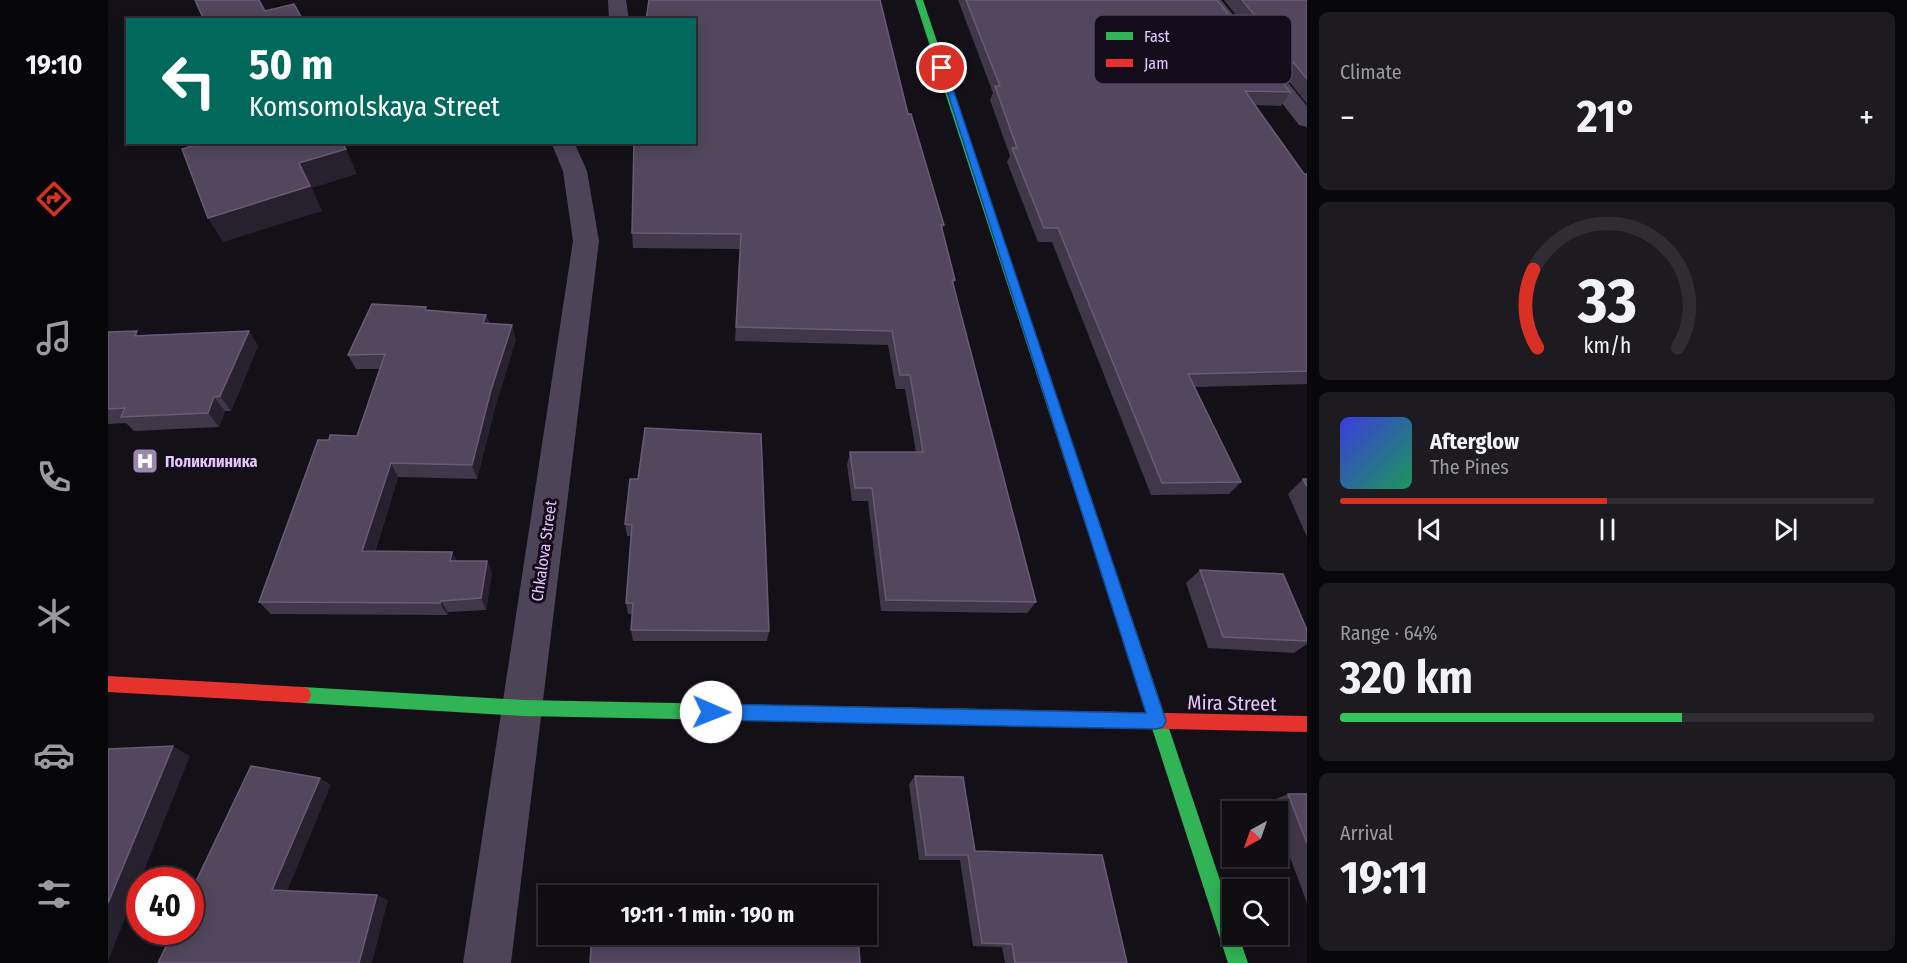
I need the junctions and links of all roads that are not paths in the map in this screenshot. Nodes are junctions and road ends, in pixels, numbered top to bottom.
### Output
1 (617, 0) edge
2 (920, 0) edge
3 (1211, 0) edge
4 (1223, 15) edge
5 (619, 18) edge
6 (1278, 84) edge
7 (1307, 120) edge
8 (563, 144) edge
9 (108, 684) edge
10 (523, 708) junction
11 (1157, 721) junction
12 (1307, 724) edge
13 (487, 963) edge
14 (1238, 963) edge

1 - 5 street
2 - 11 street
3 - 4 street
6 - 7 street
8 - 10 street, Chkalova Street
9 - 10 street, Mira Street
10 - 11 street, Mira Street
10 - 13 street, Chkalova Street
11 - 12 street, Mira Street
11 - 14 street

